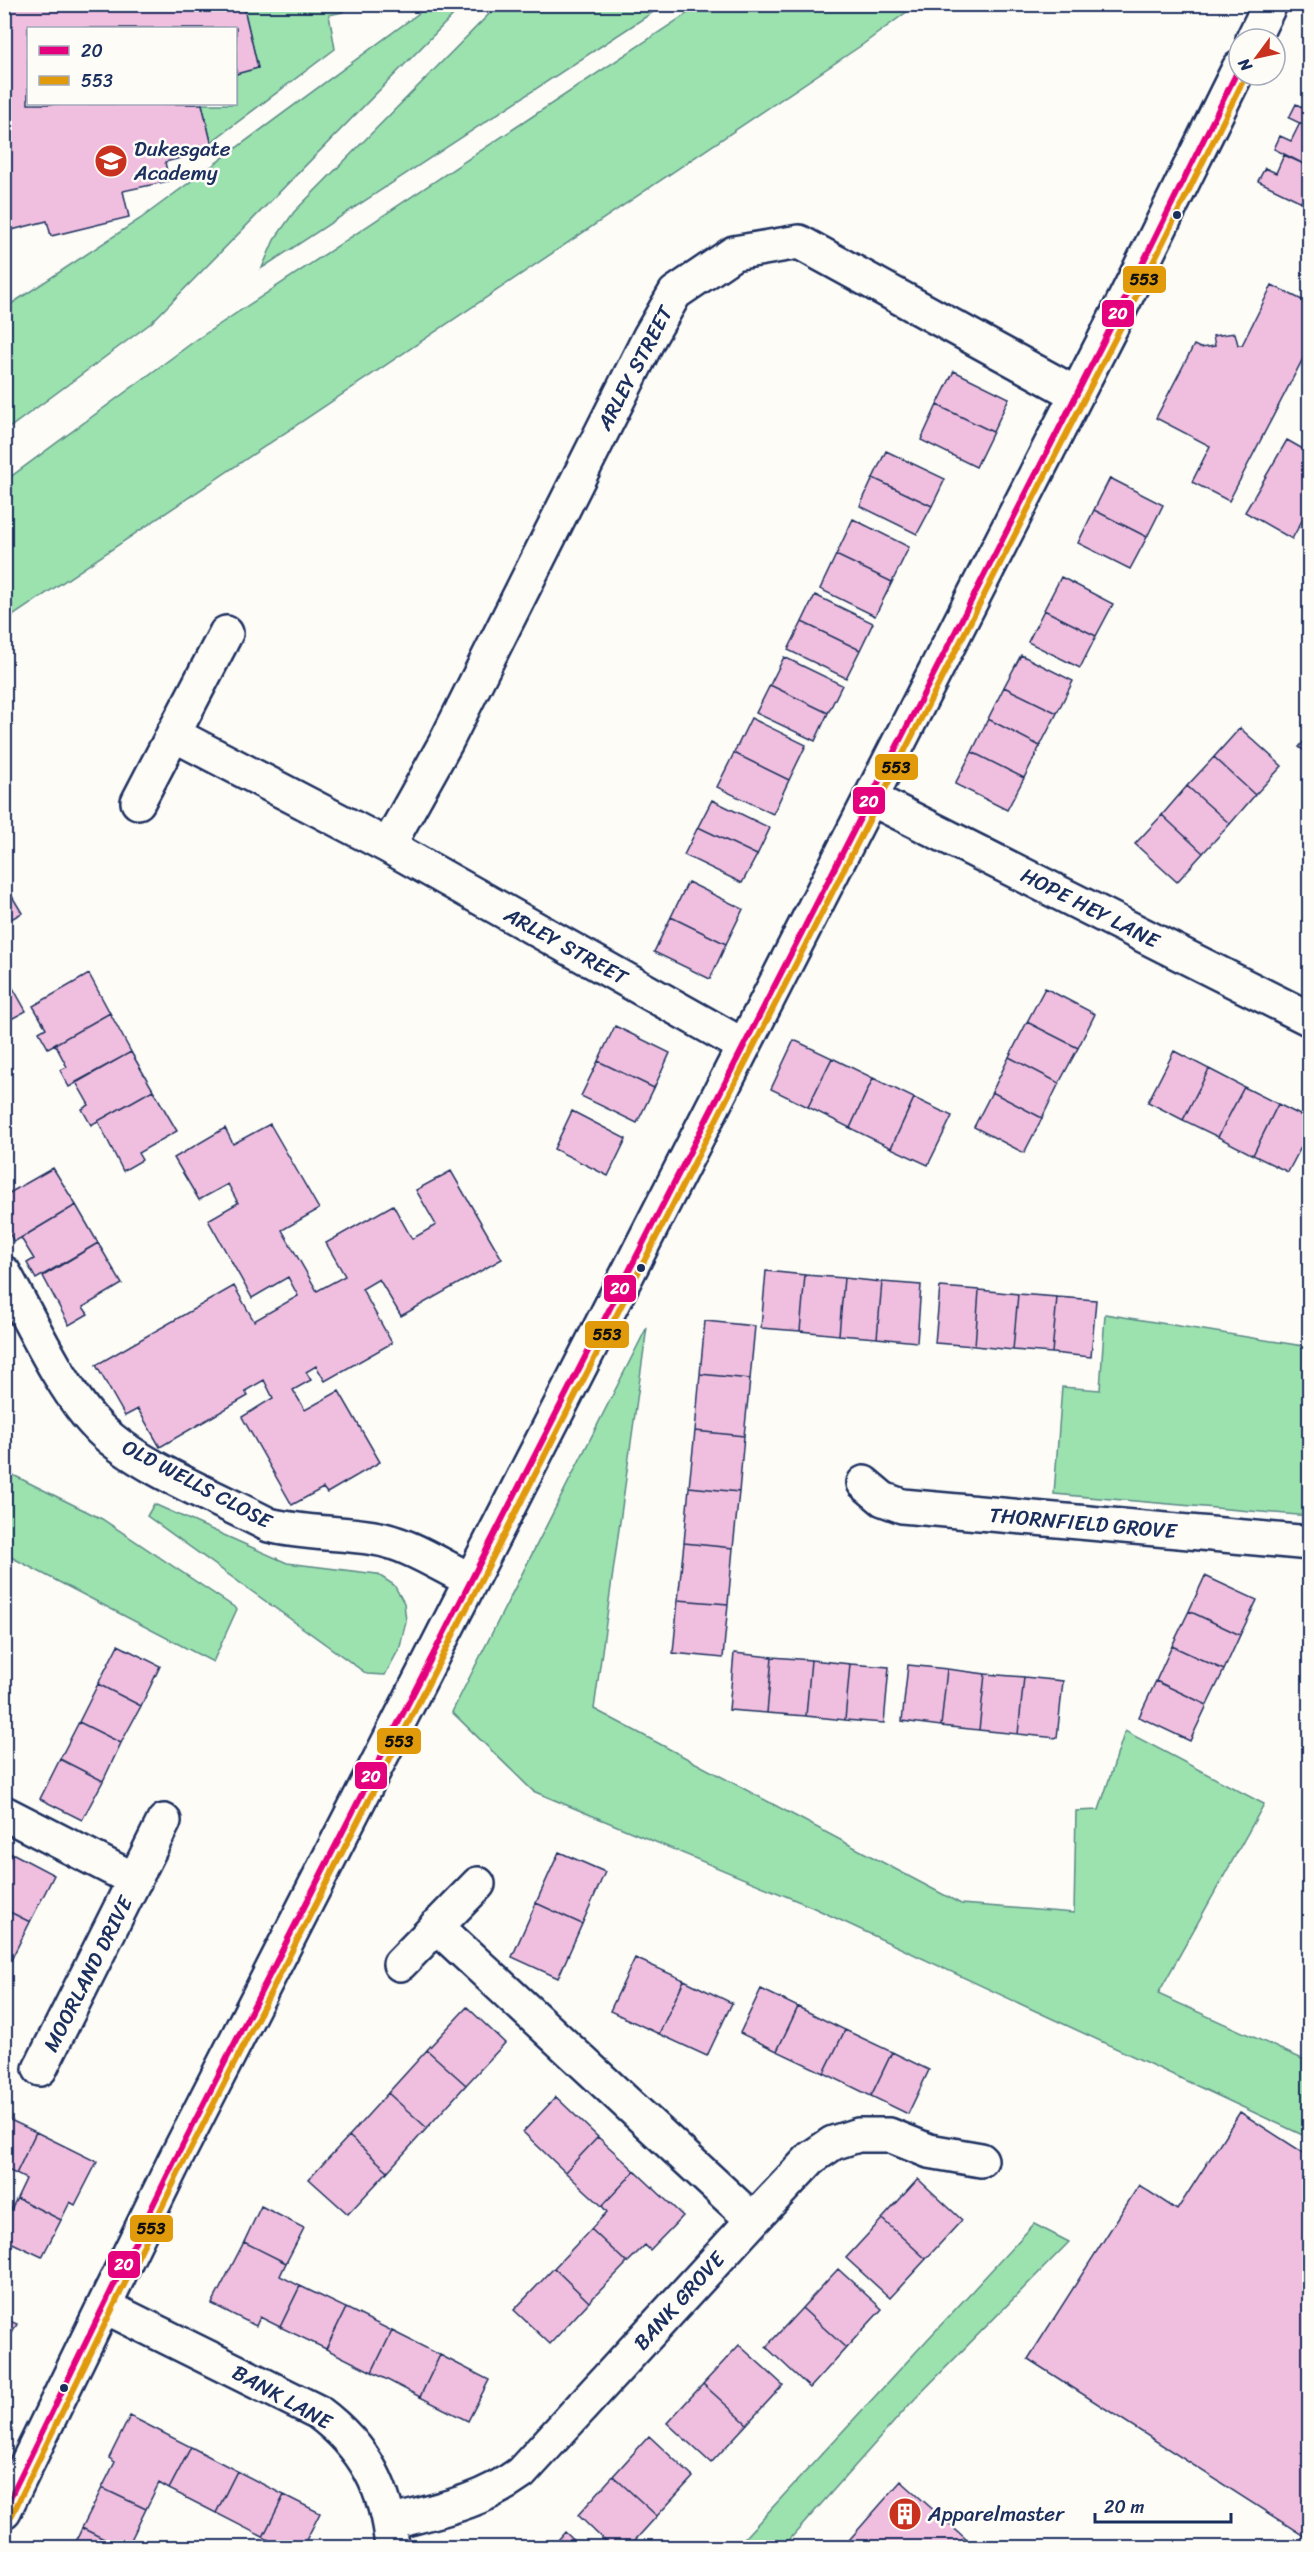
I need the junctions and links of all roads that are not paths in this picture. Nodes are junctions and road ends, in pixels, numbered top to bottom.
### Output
1 (1270, 4) edge
2 (1259, 27) edge
3 (1230, 87) edge
4 (1076, 394) junction
5 (226, 633) dead end
6 (174, 734) junction
7 (870, 798) junction
8 (138, 802) dead end
9 (388, 846) junction
10 (1310, 1019) edge
11 (744, 1046) junction
12 (4, 1273) edge
13 (864, 1483) dead end
14 (1310, 1543) edge
15 (471, 1581) junction
16 (4, 1813) edge
17 (164, 1821) dead end
18 (135, 1880) junction
19 (478, 1884) dead end
20 (436, 1926) junction
21 (400, 1964) dead end
22 (40, 2069) dead end
23 (981, 2160) dead end
24 (753, 2220) junction
25 (104, 2306) junction
26 (4, 2511) edge
27 (391, 2535) edge

1 - 2 street
3 - 4 street
4 - 7 street
4 - 9 street, ARLEY STREET
5 - 6 street
6 - 8 street
6 - 9 street, ARLEY STREET
7 - 10 street, HOPE HEY LANE
7 - 11 street
9 - 11 street, ARLEY STREET
11 - 15 street
12 - 15 street, OLD WELLS CLOSE
13 - 14 street, THORNFIELD GROVE
15 - 25 street
16 - 18 street, MOORLAND DRIVE
17 - 18 street, MOORLAND DRIVE
18 - 22 street, MOORLAND DRIVE
19 - 20 street
20 - 21 street
20 - 24 street
23 - 24 street, BANK GROVE
24 - 27 street, BANK GROVE
25 - 26 street
25 - 27 street, BANK LANE

